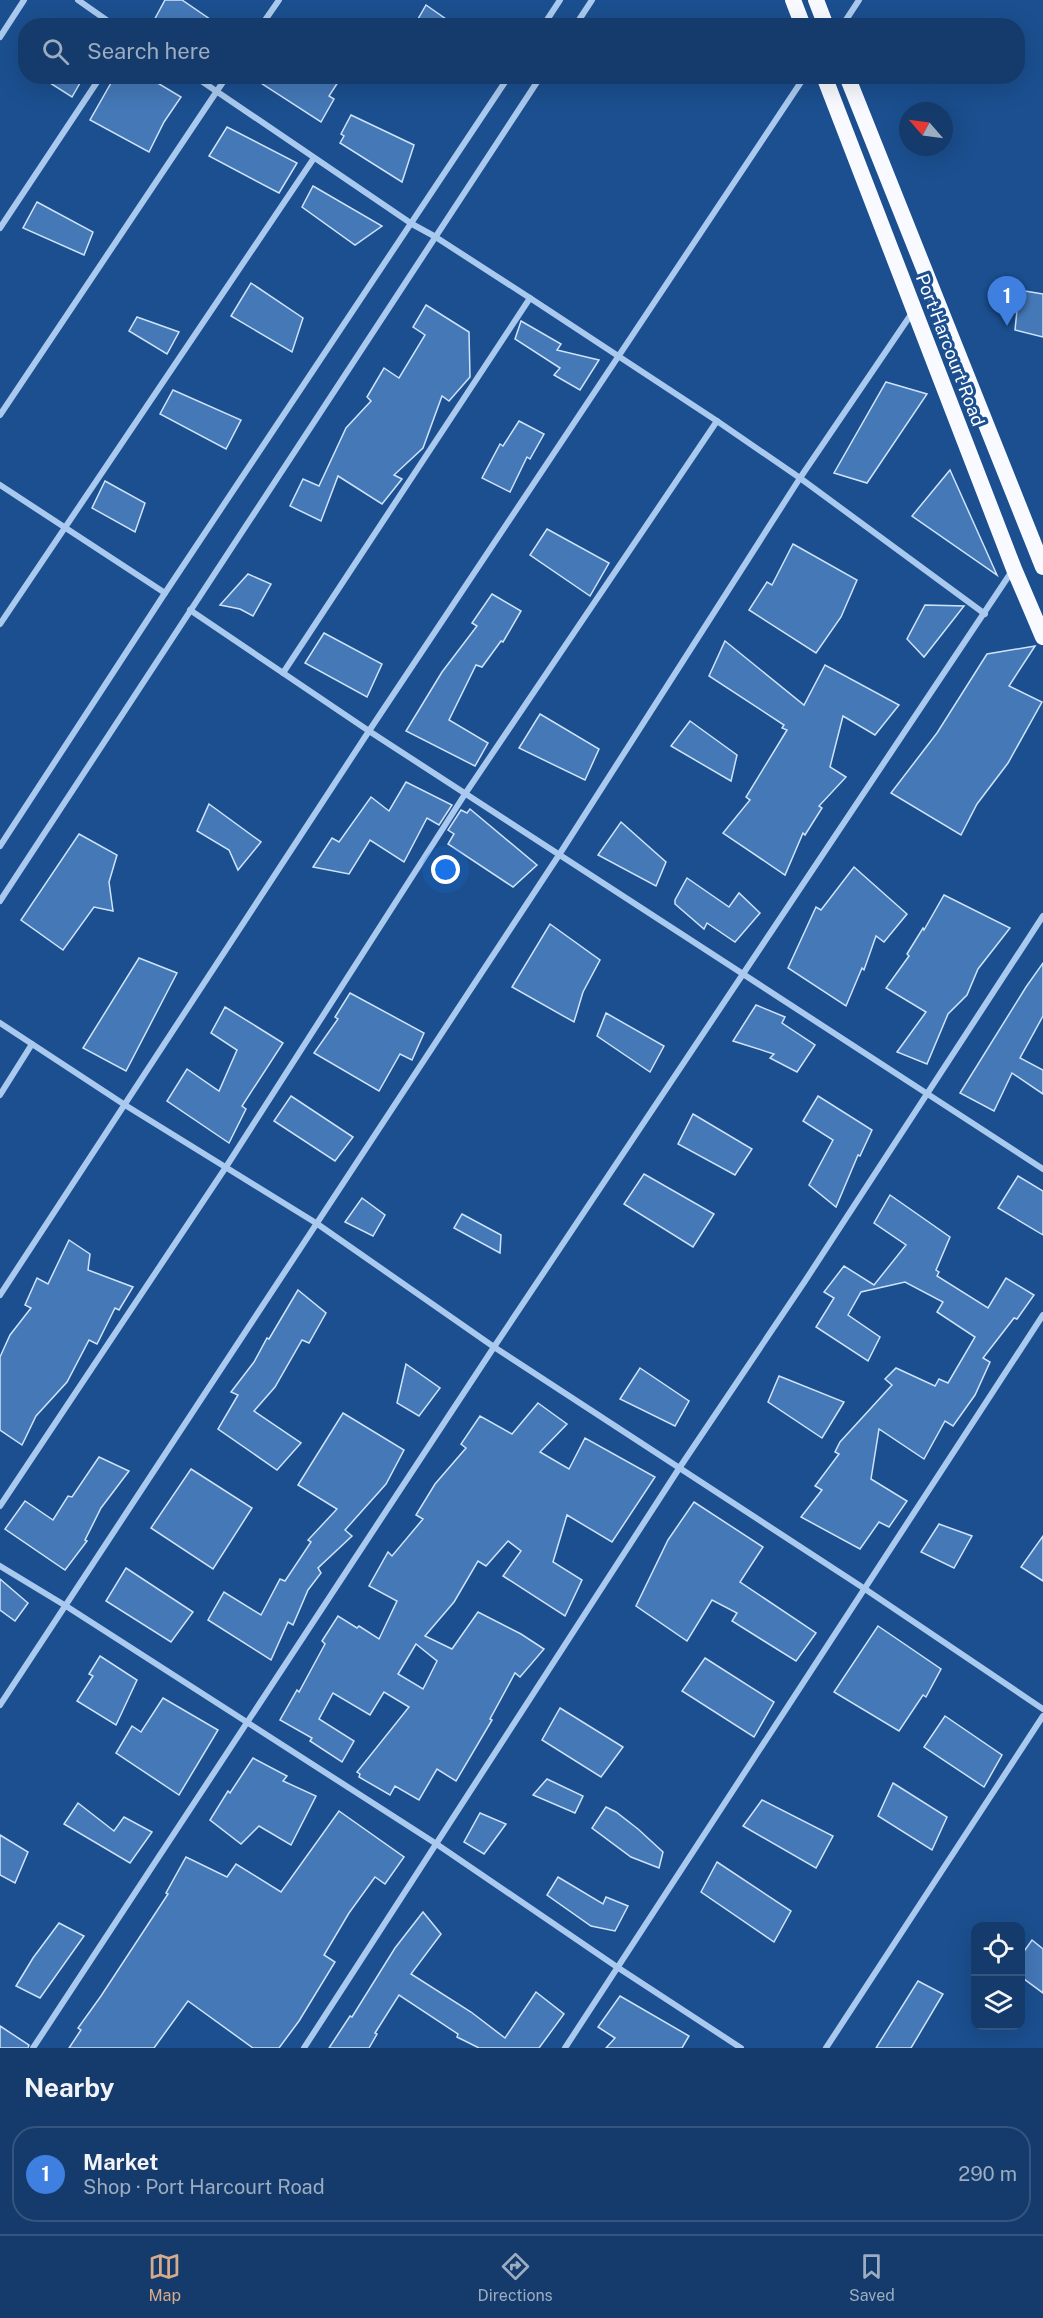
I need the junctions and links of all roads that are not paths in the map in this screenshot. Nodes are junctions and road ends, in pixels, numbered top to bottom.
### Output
1 (24, 0) edge
2 (78, 0) edge
3 (279, 0) edge
4 (560, 0) edge
5 (592, 0) edge
6 (793, 0) edge
7 (816, 0) edge
8 (859, 0) edge
9 (104, 18) edge
10 (267, 18) edge
11 (548, 18) edge
12 (580, 18) edge
13 (800, 18) edge
14 (823, 18) edge
15 (847, 18) edge
16 (0, 37) edge
17 (96, 84) edge
18 (206, 84) edge
19 (222, 84) edge
20 (504, 84) edge
21 (536, 84) edge
22 (800, 84) edge
23 (827, 84) edge
24 (850, 84) edge
25 (217, 91) junction
26 (314, 158) junction
27 (412, 224) junction
28 (0, 228) edge
29 (434, 236) junction
30 (530, 298) junction
31 (914, 310) junction
32 (617, 357) junction
33 (0, 415) edge
34 (717, 421) junction
35 (800, 478) junction
36 (0, 485) edge
37 (64, 527) junction
38 (1043, 567) edge
39 (1014, 569) junction
40 (165, 593) junction
41 (190, 610) junction
42 (985, 614) junction
43 (0, 624) edge
44 (1043, 637) edge
45 (283, 673) junction
46 (369, 731) junction
47 (465, 794) junction
48 (0, 846) edge
49 (559, 855) junction
50 (0, 901) edge
51 (1043, 916) edge
52 (742, 973) junction
53 (0, 1023) edge
54 (32, 1044) junction
55 (927, 1093) junction
56 (0, 1095) edge
57 (125, 1105) junction
58 (225, 1167) junction
59 (1043, 1169) edge
60 (316, 1223) junction
61 (0, 1295) edge
62 (1043, 1315) edge
63 (494, 1347) junction
64 (680, 1467) junction
65 (0, 1506) edge
66 (0, 1566) edge
67 (865, 1589) junction
68 (66, 1606) junction
69 (0, 1705) edge
70 (1043, 1709) edge
71 (1043, 1716) edge
72 (247, 1723) junction
73 (435, 1844) junction
74 (616, 1967) junction
75 (33, 2048) edge
76 (304, 2048) edge
77 (565, 2048) edge
78 (741, 2048) edge
79 (826, 2048) edge

1 - 16 street
2 - 9 street
3 - 10 street
4 - 11 street
5 - 12 street
6 - 13 highway
7 - 14 highway
8 - 15 street
17 - 28 street
18 - 25 street
19 - 25 street
20 - 27 street
21 - 29 street
22 - 32 street
23 - 31 highway, Port Harcourt Road
24 - 38 highway, Port Harcourt Road
25 - 26 street
25 - 33 street
26 - 27 street
26 - 37 street
27 - 29 street
27 - 40 street
29 - 30 street
29 - 41 street
30 - 32 street
30 - 45 street
31 - 35 street
31 - 39 highway, Port Harcourt Road
32 - 34 street
32 - 46 street
34 - 35 street
34 - 47 street
35 - 42 street
35 - 49 street
36 - 37 street
37 - 40 street
37 - 43 street
39 - 42 street
39 - 44 highway, Port Harcourt Road
40 - 48 street
41 - 45 street
41 - 50 street
42 - 52 street
45 - 46 street
46 - 47 street
46 - 57 street
47 - 49 street
47 - 58 street
49 - 52 street
49 - 60 street
51 - 55 street
52 - 55 street
52 - 63 street
53 - 54 street
54 - 56 street
54 - 57 street
55 - 59 street
55 - 64 street
57 - 58 street
57 - 61 street
58 - 60 street
58 - 65 street
60 - 63 street
60 - 68 street
62 - 67 street
63 - 64 street
63 - 72 street
64 - 67 street
64 - 73 street
66 - 68 street
67 - 70 street
67 - 74 street
68 - 69 street
68 - 72 street
71 - 79 street
72 - 73 street
72 - 75 street
73 - 74 street
73 - 76 street
74 - 77 street
74 - 78 street

